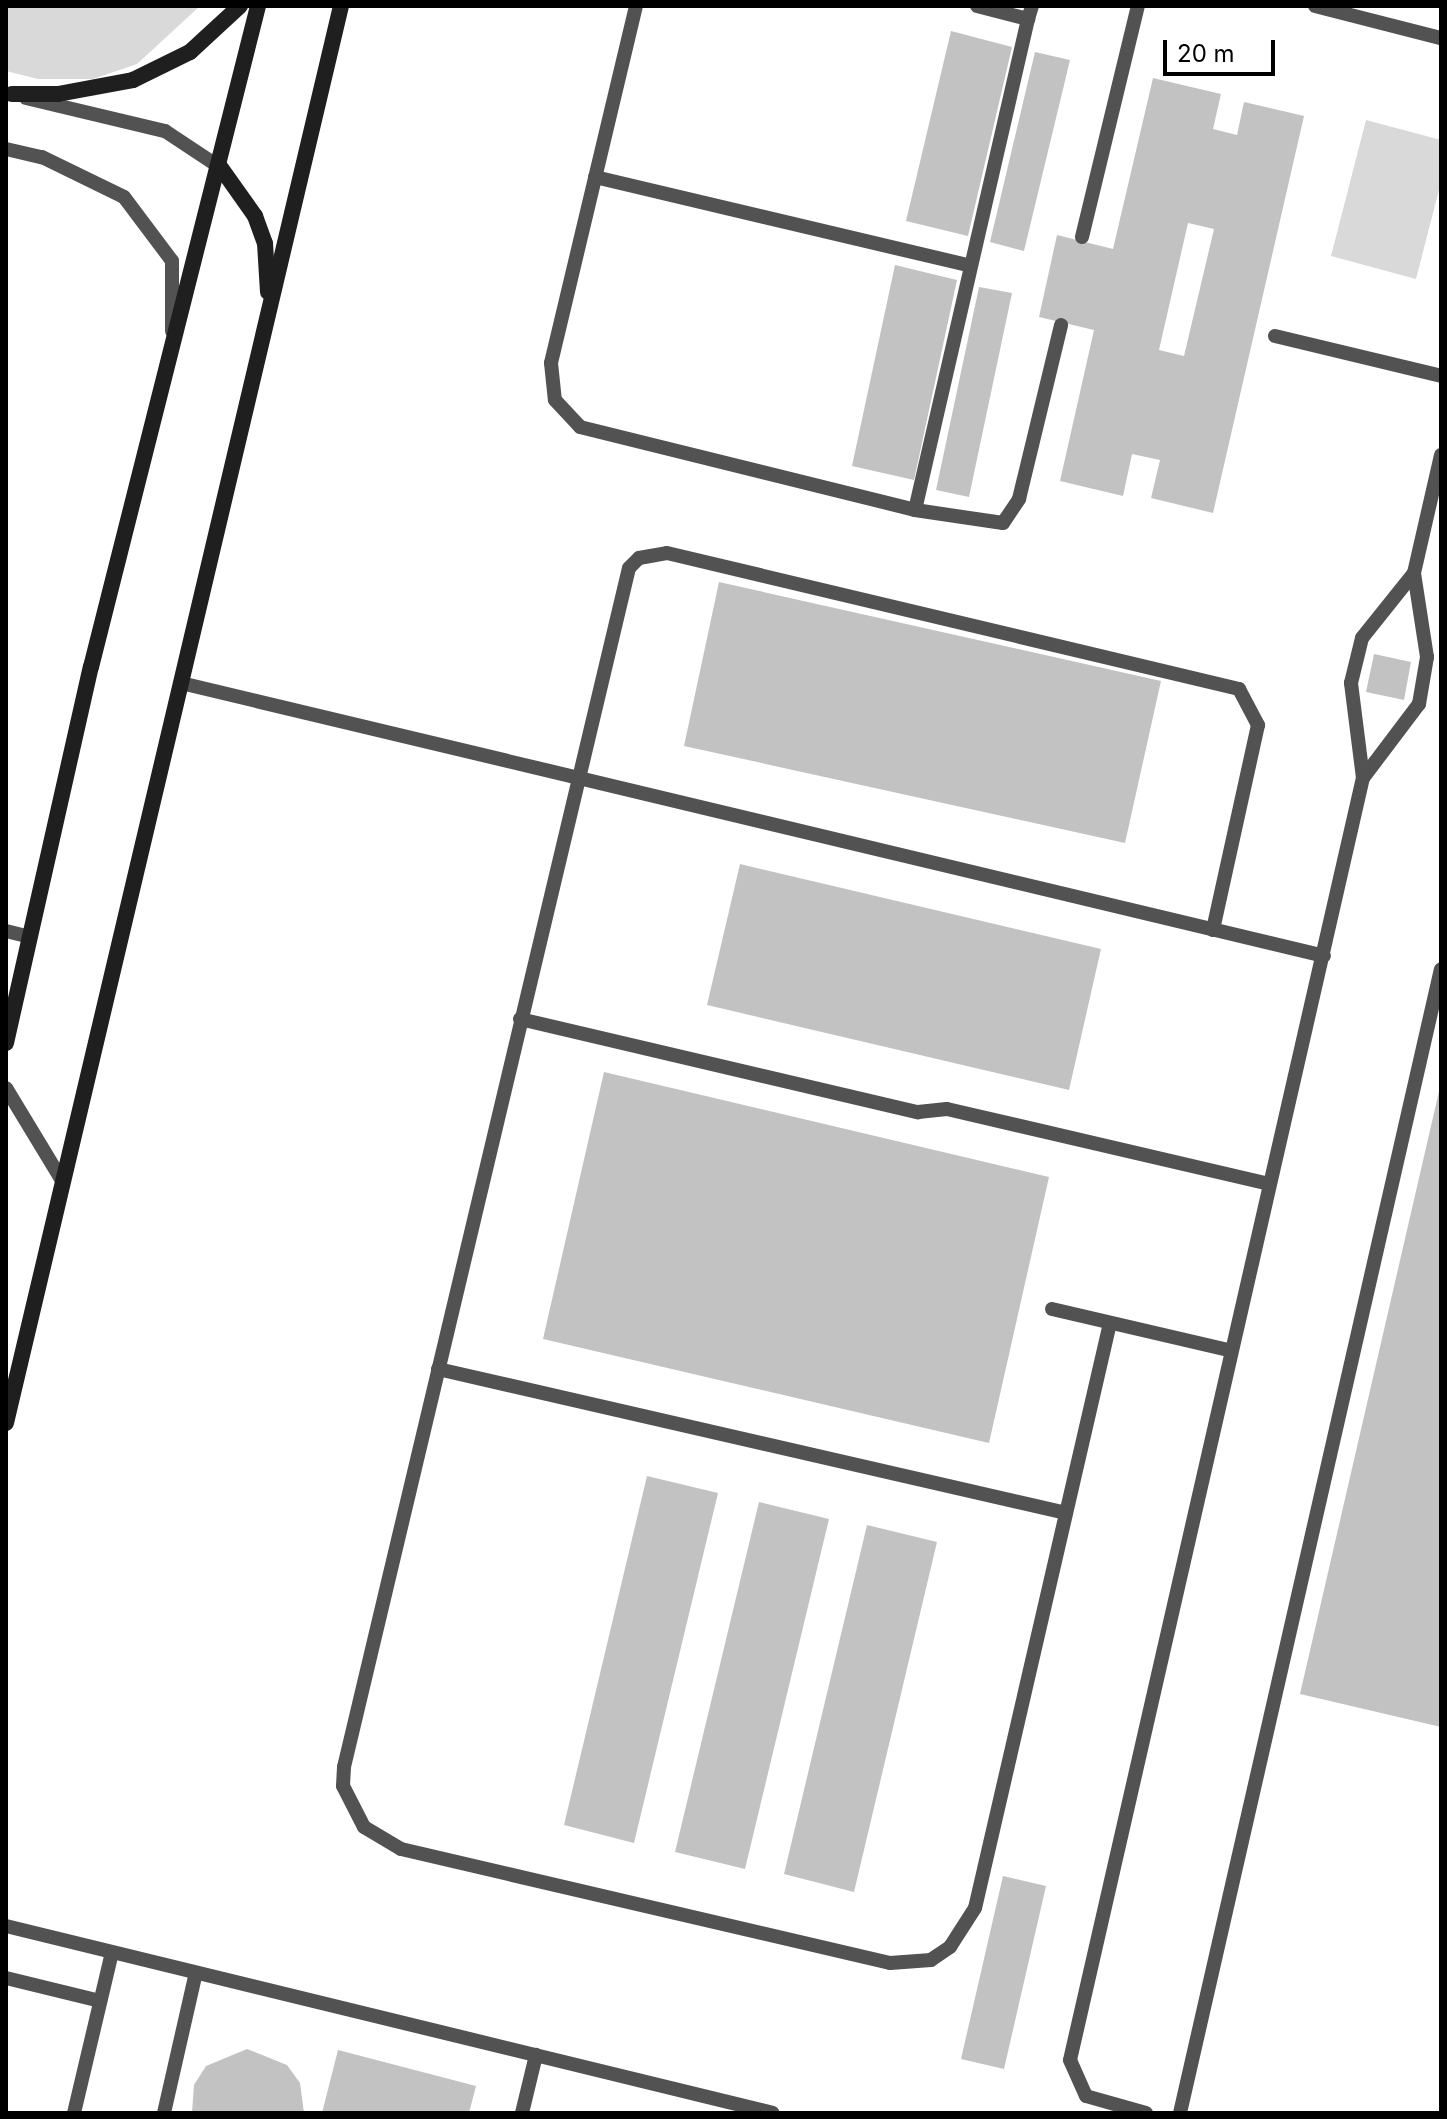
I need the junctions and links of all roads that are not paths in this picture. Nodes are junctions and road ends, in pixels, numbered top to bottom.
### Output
1 (240, 6) edge
2 (258, 6) edge
3 (341, 6) edge
4 (636, 6) edge
5 (977, 6) edge
6 (1138, 6) edge
7 (1315, 6) edge
8 (1030, 12) edge
9 (1441, 38) edge
10 (9, 94) edge
11 (6, 149) edge
12 (221, 168) junction
13 (595, 177) junction
14 (1082, 237) dead end
15 (971, 266) junction
16 (1061, 325) dead end
17 (1275, 336) dead end
18 (263, 346) junction
19 (172, 351) junction
20 (1441, 376) edge
21 (1441, 455) edge
22 (915, 510) junction
23 (1414, 573) junction
24 (181, 683) junction
25 (1363, 778) junction
26 (575, 782) junction
27 (1213, 930) junction
28 (6, 931) edge
29 (30, 937) junction
30 (1324, 956) junction
31 (1441, 969) edge
32 (520, 1019) junction
33 (6, 1043) edge
34 (6, 1088) edge
35 (63, 1182) junction
36 (1269, 1184) junction
37 (1052, 1309) dead end
38 (1110, 1323) junction
39 (1228, 1350) junction
40 (438, 1369) junction
41 (6, 1423) edge
42 (1066, 1513) junction
43 (6, 1926) edge
44 (111, 1956) junction
45 (195, 1976) junction
46 (6, 1978) edge
47 (100, 2001) junction
48 (536, 2055) junction
49 (74, 2113) edge
50 (164, 2113) edge
51 (522, 2113) edge
52 (773, 2113) edge
53 (1146, 2113) edge
54 (1180, 2113) edge

1 - 10 street
2 - 12 street
3 - 18 street
4 - 13 lane
5 - 8 lane
6 - 14 lane
7 - 9 lane
8 - 15 lane
10 - 12 lane
11 - 19 lane
12 - 18 street
12 - 19 street
13 - 15 lane
13 - 22 lane
15 - 22 lane
16 - 22 lane
17 - 20 lane
18 - 24 street
19 - 29 street
21 - 23 lane
23 - 25 lane
23 - 25 lane
24 - 26 lane
24 - 35 street
25 - 30 lane
26 - 27 lane
26 - 27 lane
26 - 32 lane
27 - 30 lane
28 - 29 lane
29 - 33 street
30 - 36 lane
31 - 54 lane
32 - 36 lane
32 - 40 lane
34 - 35 lane
35 - 41 street
36 - 39 lane
37 - 38 lane
38 - 39 lane
38 - 42 lane
39 - 53 lane
40 - 42 lane
40 - 42 lane
43 - 44 lane
44 - 45 lane
44 - 47 lane
45 - 48 lane
45 - 50 lane
46 - 47 lane
47 - 49 lane
48 - 51 lane
48 - 52 lane

